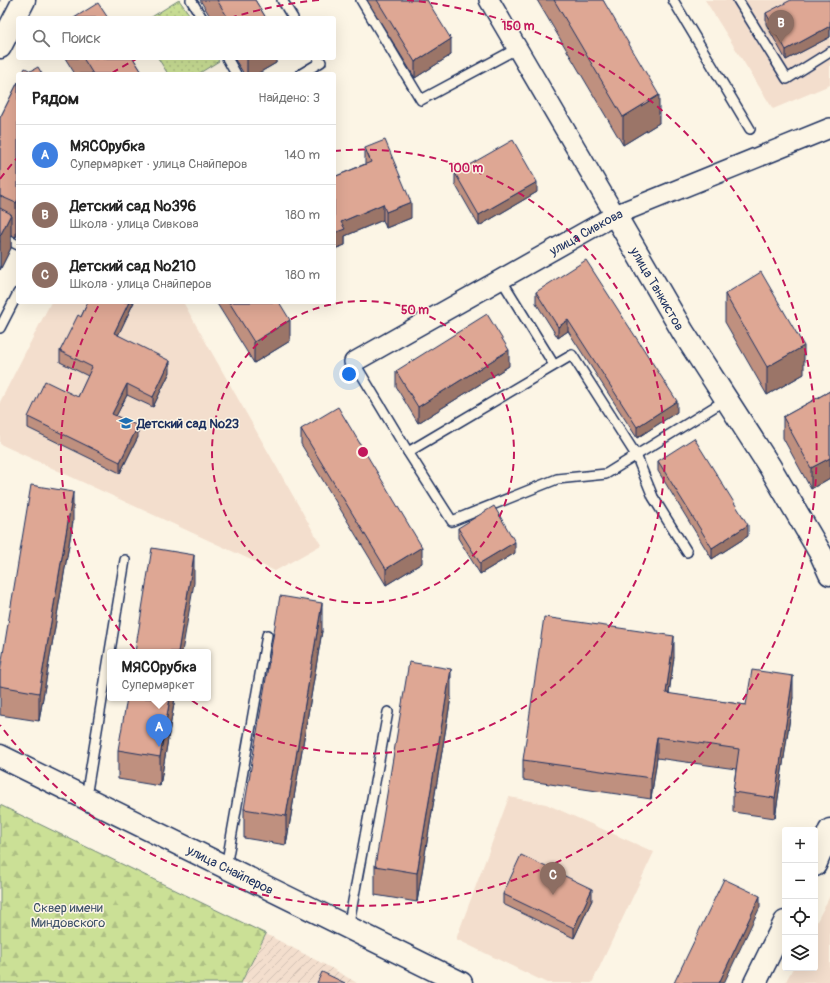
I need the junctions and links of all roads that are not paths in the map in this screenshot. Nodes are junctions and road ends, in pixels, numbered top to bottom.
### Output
1 (24, 0) edge
2 (191, 0) edge
3 (282, 0) edge
4 (361, 0) edge
5 (489, 0) edge
6 (673, 0) edge
7 (738, 0) edge
8 (201, 16) edge
9 (292, 16) edge
10 (0, 47) edge
11 (518, 48) junction
12 (830, 52) edge
13 (228, 60) edge
14 (319, 60) edge
15 (235, 72) edge
16 (304, 72) edge
17 (830, 128) edge
18 (750, 129) dead end
19 (615, 215) junction
20 (0, 236) edge
21 (16, 244) edge
22 (501, 279) junction
23 (16, 297) edge
24 (0, 328) edge
25 (354, 362) joint
26 (554, 365) junction
27 (727, 399) junction
28 (408, 452) junction
29 (636, 455) junction
30 (687, 552) dead end
31 (125, 560) dead end
32 (830, 574) edge
33 (267, 635) dead end
34 (110, 649) edge
35 (107, 667) edge
36 (388, 712) dead end
37 (0, 756) edge
38 (85, 798) junction
39 (226, 867) junction
40 (348, 928) junction
41 (782, 928) edge
42 (461, 983) edge
43 (755, 983) edge

1 - 10 street
2 - 8 lane
3 - 9 lane
4 - 11 lane
5 - 11 street, улица Танкистов
6 - 18 lane
7 - 12 lane
11 - 19 street, улица Танкистов
13 - 15 lane
14 - 16 lane
17 - 19 street, улица Сивкова
19 - 22 street, улица Сивкова
19 - 27 street, улица Танкистов
20 - 21 lane
22 - 25 street, улица Сивкова
22 - 26 lane
23 - 24 lane
25 - 28 lane
26 - 28 lane
26 - 29 lane
27 - 29 lane
27 - 32 street, улица Танкистов
28 - 29 lane
29 - 30 lane
31 - 34 lane
33 - 39 lane
35 - 38 lane
36 - 40 lane
37 - 38 street, улица Снайперов
38 - 39 street, улица Снайперов
39 - 40 street, улица Снайперов
40 - 42 street, улица Снайперов
41 - 43 street

